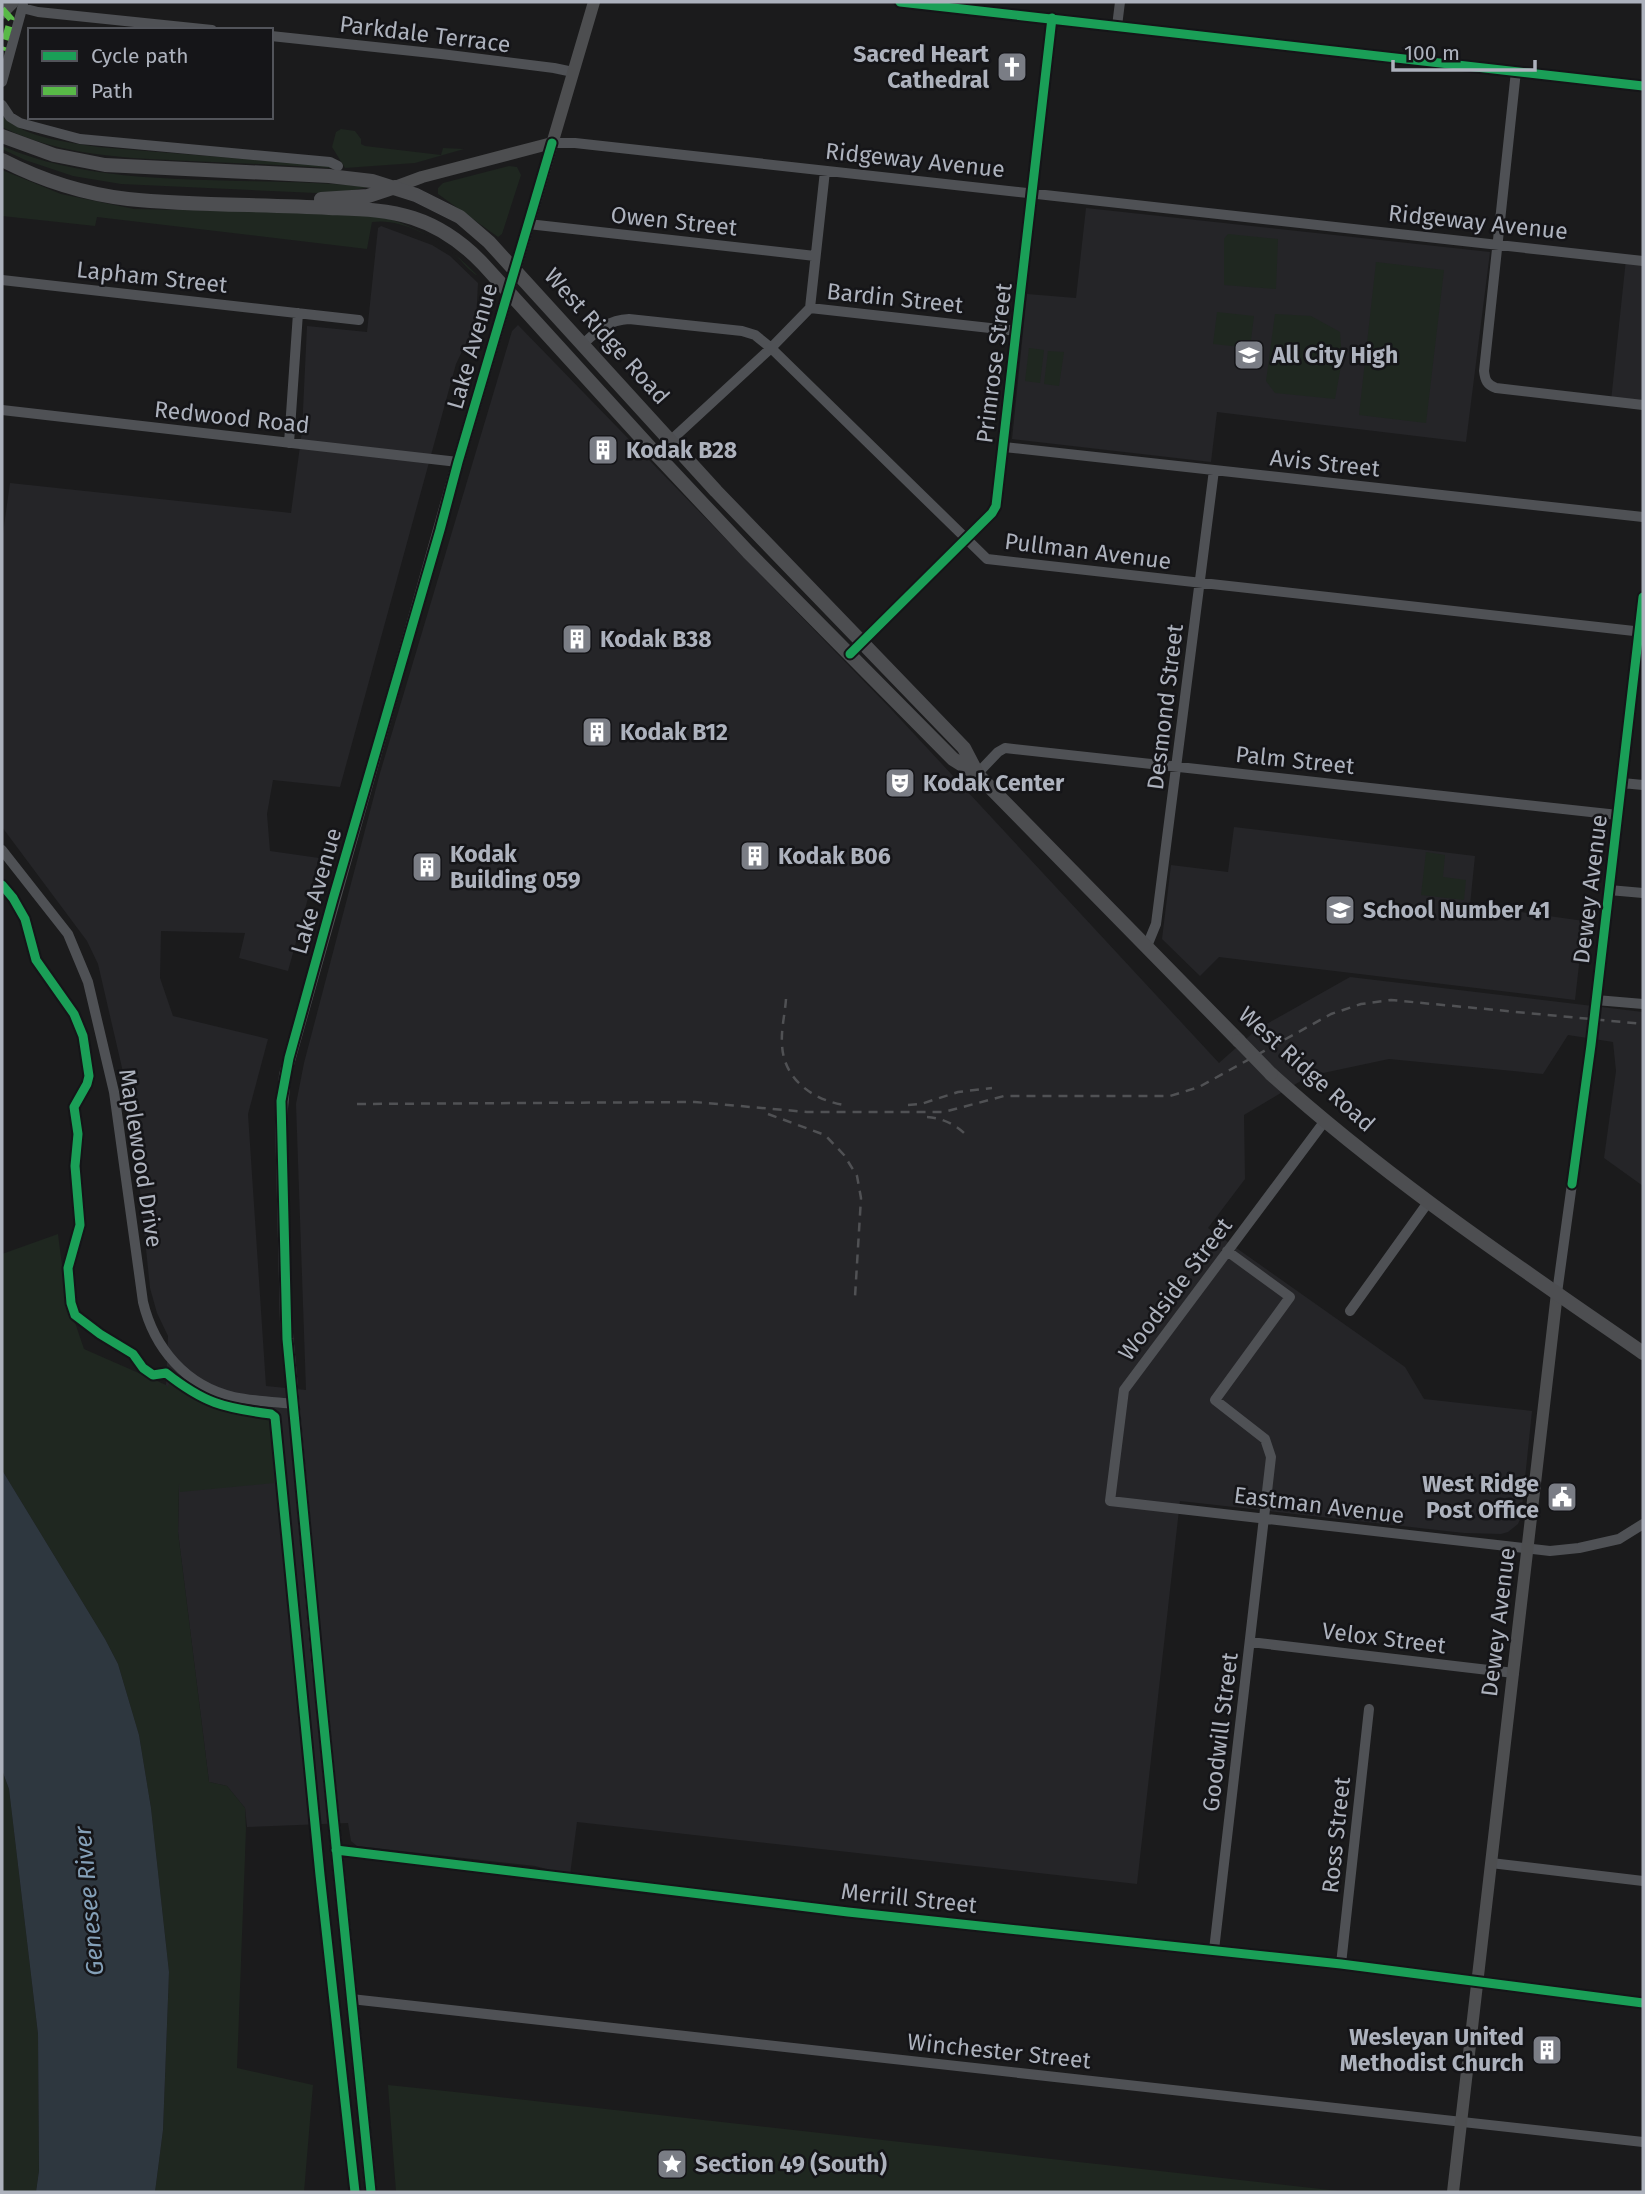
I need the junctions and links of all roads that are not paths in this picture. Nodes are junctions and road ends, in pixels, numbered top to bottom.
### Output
1 (594, 2) edge
2 (901, 2) edge
3 (1120, 2) edge
4 (20, 4) edge
5 (2, 12) edge
6 (1052, 18) junction
7 (1117, 26) junction
8 (197, 28) edge
9 (273, 36) edge
10 (1516, 71) junction
11 (573, 72) junction
12 (2, 82) edge
13 (1643, 86) edge
14 (4, 109) edge
15 (2, 136) edge
16 (552, 143) junction
17 (2, 160) edge
18 (338, 166) joint
19 (825, 171) junction
20 (358, 178) junction
21 (395, 187) junction
22 (1034, 194) junction
23 (245, 204) junction
24 (528, 224) junction
25 (1498, 245) junction
26 (815, 256) junction
27 (1643, 261) edge
28 (515, 269) junction
29 (2, 280) edge
30 (508, 292) junction
31 (810, 308) junction
32 (298, 313) junction
33 (359, 320) dead end
34 (1017, 331) junction
35 (583, 344) junction
36 (771, 348) junction
37 (1643, 405) edge
38 (2, 410) edge
39 (671, 441) junction
40 (289, 443) junction
41 (1004, 447) junction
42 (656, 454) junction
43 (458, 462) junction
44 (1214, 470) junction
45 (1643, 517) edge
46 (967, 538) junction
47 (1200, 583) junction
48 (1643, 597) edge
49 (1641, 631) edge
50 (862, 642) junction
51 (850, 653) junction
52 (1178, 766) junction
53 (977, 774) junction
54 (1622, 783) junction
55 (1643, 785) edge
56 (1618, 815) junction
57 (2, 850) edge
58 (1609, 890) junction
59 (1643, 893) edge
60 (1147, 946) junction
61 (1596, 1002) junction
62 (1643, 1004) edge
63 (1324, 1122) junction
64 (1429, 1201) junction
65 (1227, 1251) junction
66 (1557, 1293) junction
67 (1350, 1311) dead end
68 (1643, 1353) edge
69 (294, 1404) junction
70 (1110, 1501) joint
71 (1265, 1518) junction
72 (1643, 1524) edge
73 (1528, 1548) junction
74 (1250, 1642) junction
75 (318, 1671) tunnel mouth
76 (1514, 1673) junction
77 (321, 1697) tunnel mouth
78 (1369, 1709) dead end
79 (336, 1850) junction
80 (1491, 1863) junction
81 (1643, 1881) edge
82 (1214, 1950) junction
83 (1341, 1964) junction
84 (1478, 1982) junction
85 (351, 2000) junction
86 (1643, 2003) edge
87 (1461, 2122) junction
88 (1643, 2142) edge
89 (371, 2192) edge
90 (1453, 2192) edge

1 - 11 main road, Lake Avenue
2 - 6 street
3 - 7 street
4 - 5 highway
4 - 8 street
4 - 12 street
6 - 7 street
6 - 22 street, Primrose Street
7 - 10 street
9 - 11 street, Parkdale Terrace
10 - 13 street
10 - 25 street
11 - 16 main road, Lake Avenue
14 - 18 street
15 - 20 highway, West Ridge Road
16 - 19 street, Ridgeway Avenue
16 - 21 main road, Ridgeway Avenue
16 - 24 main road, Lake Avenue
17 - 23 highway, West Ridge Road
18 - 20 highway
19 - 22 street, Ridgeway Avenue
19 - 26 street
20 - 21 highway, West Ridge Road
21 - 23 highway
21 - 28 highway, West Ridge Road
22 - 25 street, Ridgeway Avenue
22 - 34 street, Primrose Street
23 - 30 highway, West Ridge Road
24 - 26 street, Owen Street
24 - 28 main road, Lake Avenue
25 - 27 street, Ridgeway Avenue
25 - 37 street
26 - 31 street
28 - 30 main road, Lake Avenue
28 - 35 highway, West Ridge Road
29 - 32 street, Lapham Street
30 - 42 highway, West Ridge Road
30 - 43 main road, Lake Avenue
31 - 34 street, Bardin Street
31 - 36 street
32 - 33 street, Lapham Street
32 - 40 street
34 - 41 street, Primrose Street
35 - 36 street, Pullman Avenue
35 - 39 highway, West Ridge Road
36 - 39 street
36 - 46 street, Pullman Avenue
38 - 40 street, Redwood Road
39 - 42 street
39 - 50 highway, West Ridge Road
40 - 43 street, Redwood Road
41 - 44 street, Avis Street
41 - 46 street, Primrose Street
42 - 51 highway, West Ridge Road
43 - 69 main road, Lake Avenue
44 - 45 street, Avis Street
44 - 47 street, Desmond Street
46 - 47 street, Pullman Avenue
46 - 50 street, Primrose Street
47 - 49 street, Pullman Avenue
47 - 52 street, Desmond Street
48 - 49 street, Dewey Avenue
49 - 54 street, Dewey Avenue
50 - 51 street, Primrose Street
50 - 53 highway, West Ridge Road
51 - 53 highway, West Ridge Road
52 - 53 street, Palm Street
52 - 56 street, Palm Street
52 - 60 street, Desmond Street
53 - 60 highway, West Ridge Road
54 - 55 street
54 - 56 street, Dewey Avenue
56 - 58 street, Dewey Avenue
57 - 69 street, Maplewood Drive
58 - 59 street
58 - 61 street, Dewey Avenue
60 - 63 highway, West Ridge Road, bridge
61 - 62 street
61 - 66 street, Dewey Avenue, bridge
63 - 64 highway, West Ridge Road
63 - 65 street, Woodside Street
64 - 66 highway, West Ridge Road
64 - 67 street
65 - 70 street, Woodside Street
65 - 71 street, Goodwill Street
66 - 68 highway, West Ridge Road
66 - 73 main road, Dewey Avenue
69 - 75 main road, Lake Avenue
70 - 71 street, Eastman Avenue
71 - 73 street, Eastman Avenue
71 - 74 street, Goodwill Street
72 - 73 street, Eastman Avenue
73 - 76 main road, Dewey Avenue
74 - 76 street, Velox Street
74 - 82 street, Goodwill Street
76 - 80 main road, Dewey Avenue
77 - 79 main road
78 - 83 street, Ross Street
79 - 82 street, Merrill Street
79 - 85 main road
80 - 81 street
80 - 84 main road, Dewey Avenue
82 - 83 street, Merrill Street
83 - 84 street, Merrill Street
84 - 86 street, Merrill Street
84 - 87 main road, Dewey Avenue
85 - 87 street, Winchester Street
85 - 89 main road
87 - 88 street, Winchester Street
87 - 90 main road, Dewey Avenue

